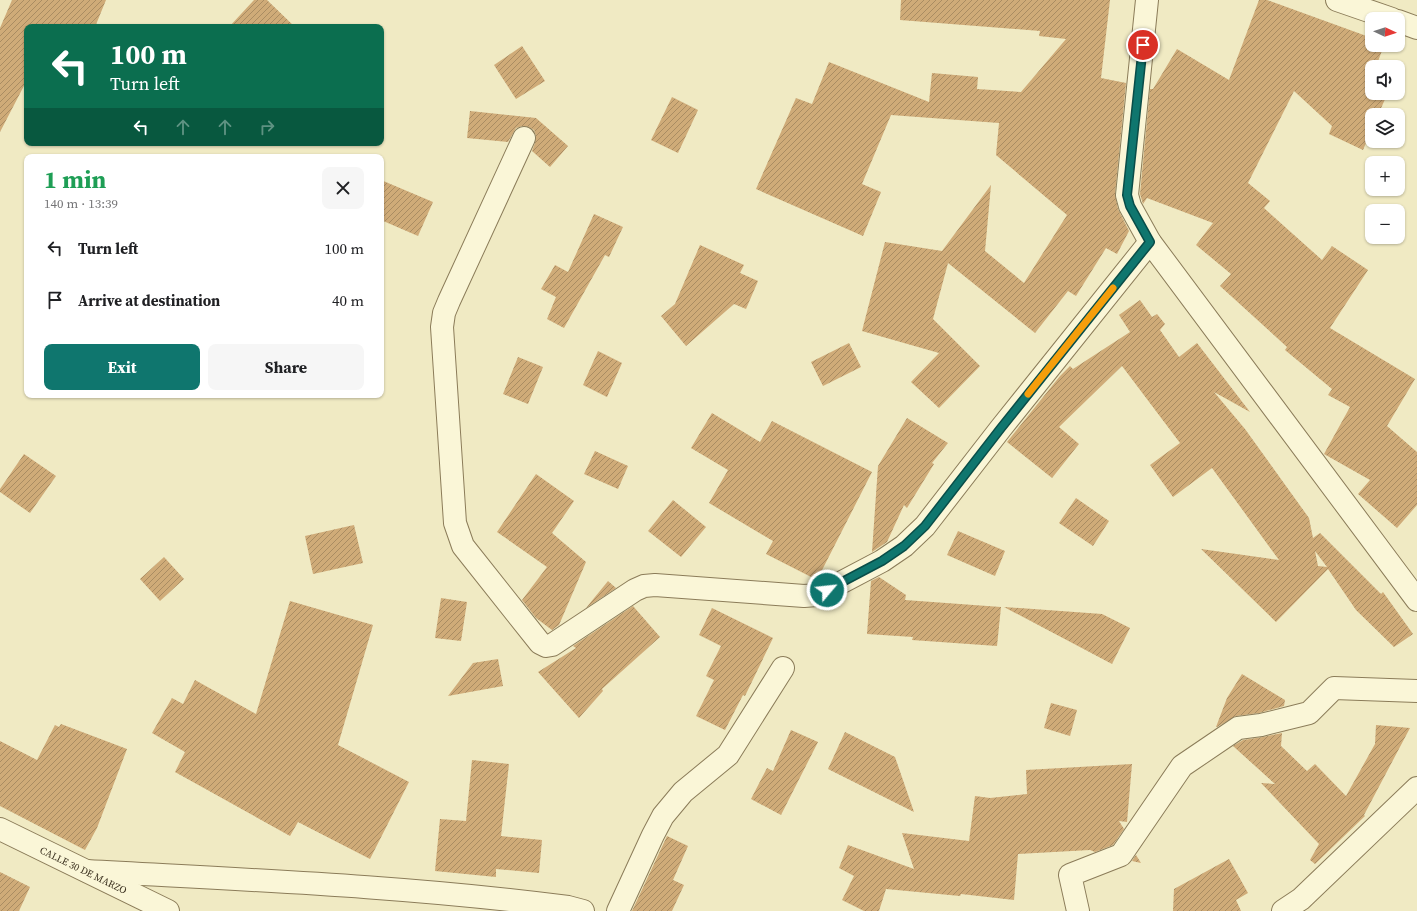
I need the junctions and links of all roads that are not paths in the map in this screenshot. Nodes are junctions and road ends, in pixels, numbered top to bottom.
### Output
1 (1147, 0) edge
2 (1337, 0) edge
3 (1372, 12) edge
4 (1405, 24) edge
5 (1417, 28) edge
6 (524, 138) dead end
7 (1150, 242) junction
8 (1417, 600) edge
9 (783, 668) dead end
10 (1417, 691) edge
11 (1417, 788) edge
12 (0, 829) edge
13 (87, 871) junction
14 (168, 911) edge
15 (582, 911) edge
16 (618, 911) edge
17 (1078, 911) edge
18 (1283, 911) edge

1 - 7 street
2 - 3 street
4 - 5 street
6 - 7 street
7 - 8 street
9 - 16 street
10 - 17 street
11 - 18 street
12 - 13 street, CALLE 30 DE MARZO
13 - 14 street, CALLE 30 DE MARZO
13 - 15 street

